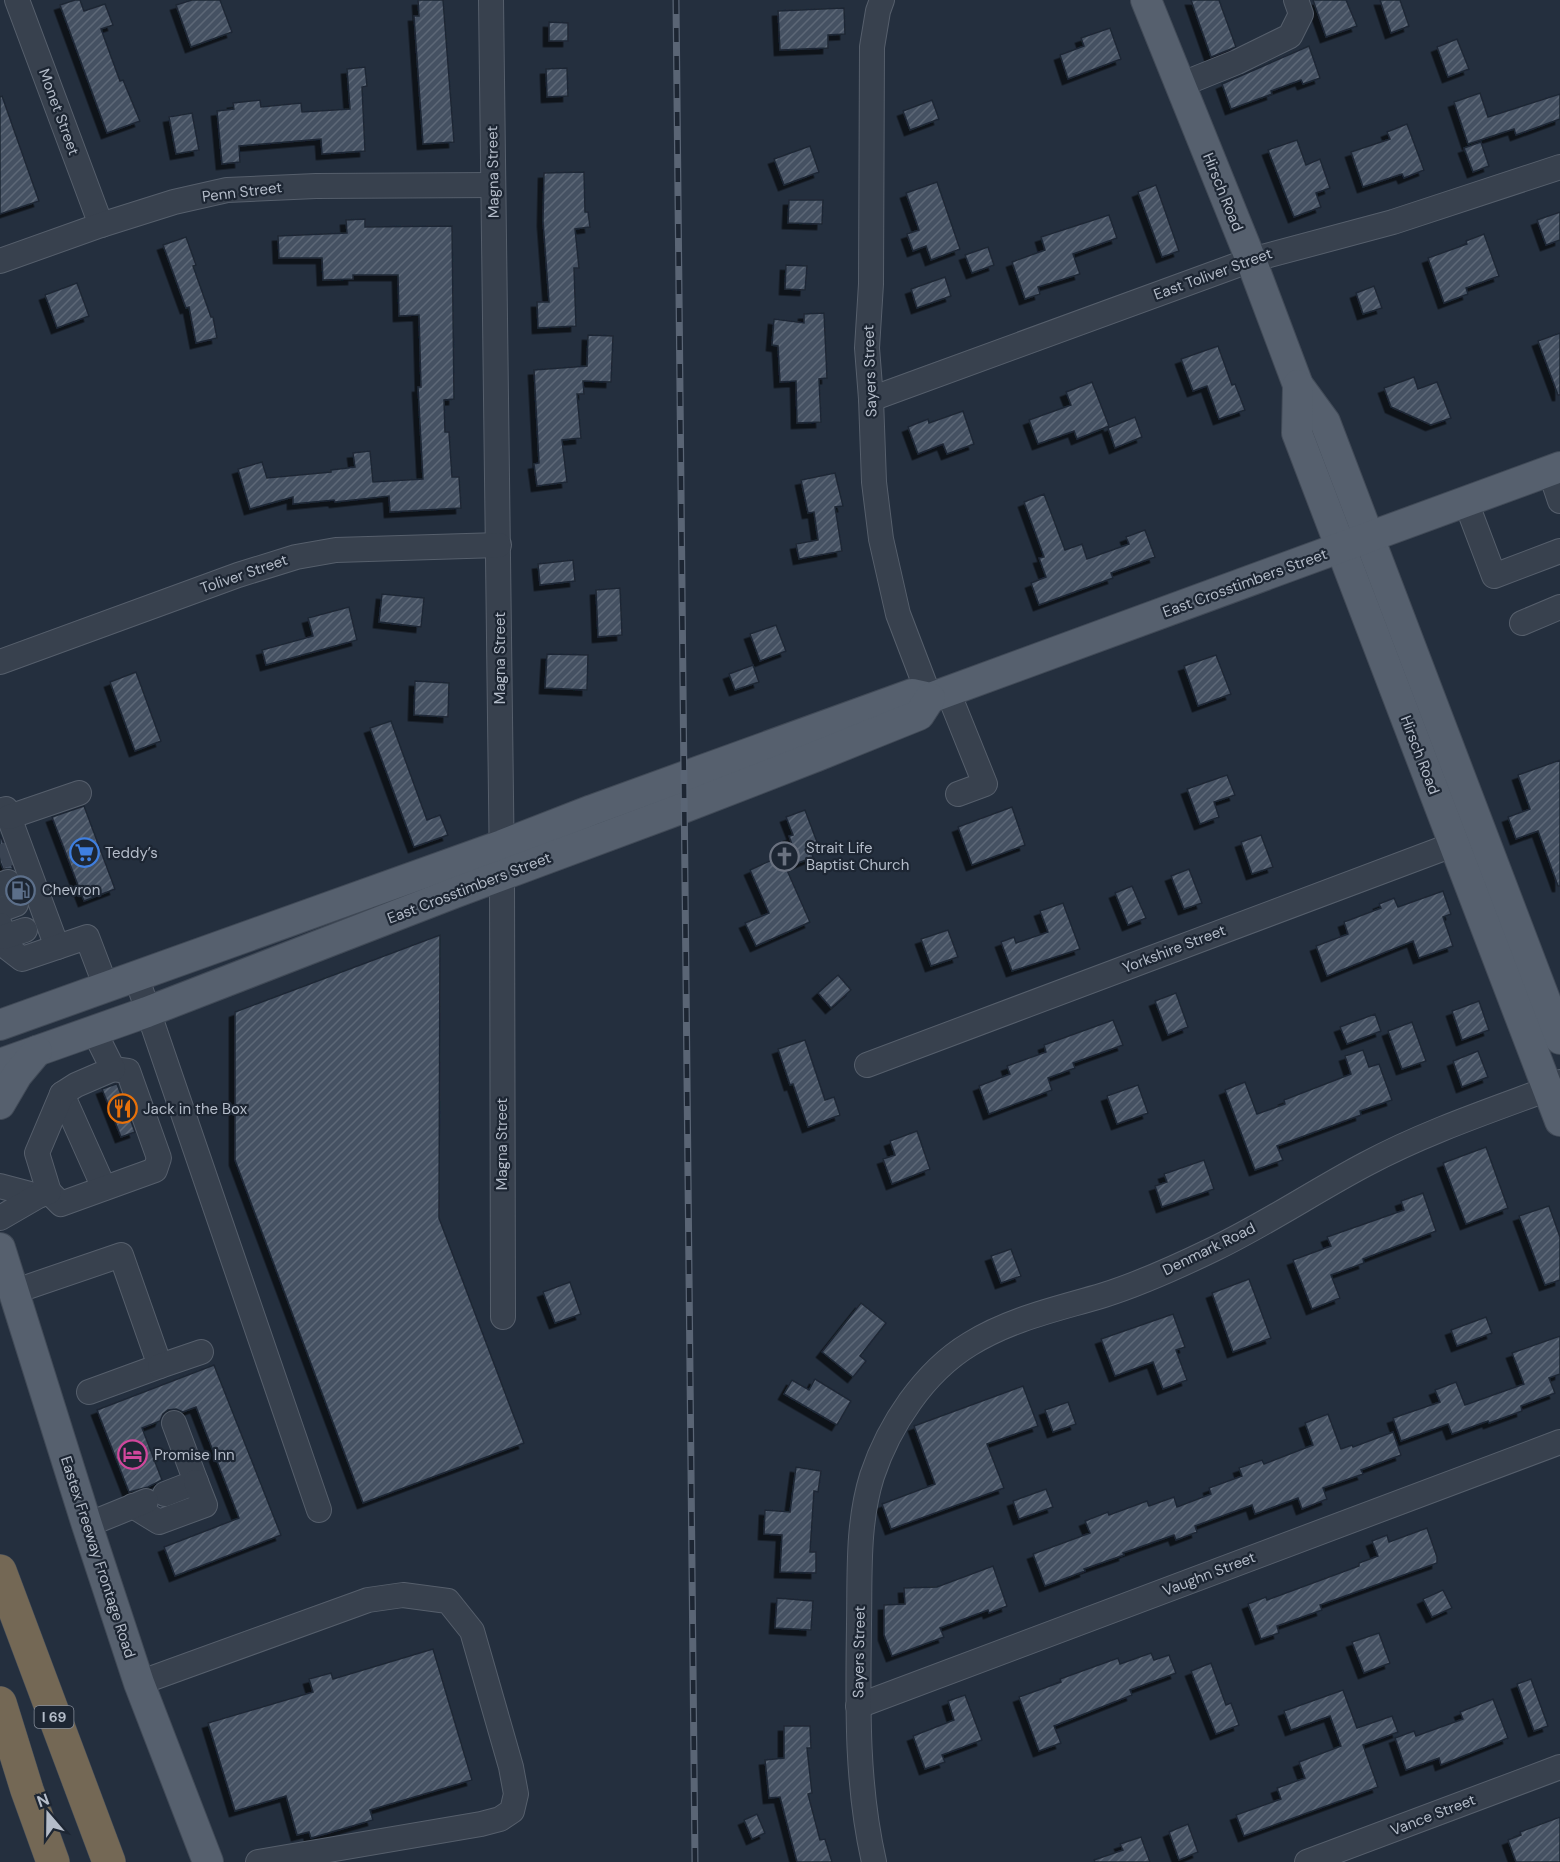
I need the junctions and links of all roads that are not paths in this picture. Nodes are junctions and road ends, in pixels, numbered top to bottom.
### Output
1 (17, 0) edge
2 (491, 0) edge
3 (882, 0) edge
4 (1146, 0) edge
5 (1296, 0) edge
6 (1180, 85) junction
7 (1560, 166) edge
8 (494, 184) junction
9 (101, 225) junction
10 (1251, 260) junction
11 (0, 261) edge
12 (871, 399) junction
13 (1555, 469) edge
14 (1560, 501) edge
15 (1466, 502) junction
16 (1356, 543) junction
17 (499, 544) junction
18 (1560, 551) edge
19 (1560, 607) edge
20 (1522, 623) dead end
21 (0, 662) edge
22 (939, 695) junction
23 (79, 793) dead end
24 (958, 794) dead end
25 (5, 814) edge
26 (1482, 834) junction
27 (1454, 844) junction
28 (502, 845) junction
29 (502, 876) junction
30 (19, 891) edge
31 (24, 927) edge
32 (57, 947) junction
33 (136, 976) junction
34 (106, 987) junction
35 (0, 1002) edge
36 (41, 1010) junction
37 (147, 1012) junction
38 (0, 1025) edge
39 (94, 1031) junction
40 (1560, 1040) edge
41 (37, 1051) junction
42 (0, 1064) edge
43 (867, 1065) dead end
44 (113, 1069) junction
45 (1554, 1085) edge
46 (62, 1094) junction
47 (0, 1104) edge
48 (1560, 1121) edge
49 (0, 1186) edge
50 (104, 1188) junction
51 (44, 1194) junction
52 (0, 1218) edge
53 (0, 1248) edge
54 (13, 1292) junction
55 (503, 1317) dead end
56 (201, 1352) dead end
57 (160, 1366) junction
58 (89, 1392) dead end
59 (174, 1423) dead end
60 (1560, 1442) edge
61 (885, 1444) joint
62 (196, 1482) junction
63 (148, 1500) junction
64 (319, 1510) dead end
65 (87, 1525) junction
66 (0, 1571) edge
67 (139, 1683) junction
68 (0, 1703) edge
69 (858, 1706) junction
70 (1560, 1767) edge
71 (53, 1862) edge
72 (109, 1862) edge
73 (208, 1862) edge
74 (220, 1862) edge
75 (258, 1862) edge
76 (874, 1862) edge
77 (1306, 1862) edge

1 - 9 street, Monet Street
2 - 8 street, Magna Street
3 - 12 street, Sayers Street
4 - 6 main road, Hirsch Road
5 - 6 street
6 - 10 main road, Hirsch Road
7 - 10 street, East Toliver Street
8 - 9 street, Penn Street
8 - 17 street, Magna Street
9 - 11 street, Penn Street
10 - 12 street, East Toliver Street
10 - 16 main road, Hirsch Road
12 - 22 street, Sayers Street
13 - 14 street
13 - 15 main road, East Crosstimbers Street
15 - 16 main road, East Crosstimbers Street
15 - 18 street
16 - 22 main road, East Crosstimbers Street
16 - 26 main road, Hirsch Road
16 - 27 main road, Hirsch Road
17 - 21 street, Toliver Street
17 - 28 street, Magna Street
19 - 20 street
22 - 24 street, Sayers Street
22 - 28 main road, East Crosstimbers Street
22 - 29 main road, East Crosstimbers Street
23 - 25 street
25 - 30 street
26 - 27 street, Yorkshire Street
26 - 40 main road, Hirsch Road
27 - 43 street, Yorkshire Street
27 - 45 main road, Hirsch Road
28 - 29 street, Magna Street
28 - 33 main road, East Crosstimbers Street
29 - 37 main road, East Crosstimbers Street
29 - 55 street, Magna Street
30 - 31 street
31 - 32 street
31 - 32 street
32 - 34 street
33 - 34 main road, East Crosstimbers Street
33 - 37 street
34 - 36 main road, East Crosstimbers Street
35 - 36 main road
36 - 38 main road, East Crosstimbers Street
37 - 39 main road, East Crosstimbers Street
37 - 64 street
39 - 41 main road, East Crosstimbers Street
39 - 44 street
41 - 42 main road, East Crosstimbers Street
41 - 47 main road
44 - 46 street
44 - 50 street
45 - 48 main road, Hirsch Road
45 - 61 street, Denmark Road
46 - 50 street
46 - 51 street
49 - 51 street
50 - 51 street
51 - 52 street
53 - 54 main road, Eastex Freeway Frontage Road
54 - 57 street
54 - 65 main road, Eastex Freeway Frontage Road
56 - 57 street
57 - 58 street
59 - 62 street
60 - 69 street, Vaughn Street
61 - 69 street, Sayers Street
62 - 63 street
62 - 63 street
63 - 65 street
65 - 67 main road, Eastex Freeway Frontage Road
66 - 72 highway, I 69
67 - 73 main road, Eastex Freeway Frontage Road
67 - 74 main road
67 - 75 street
68 - 71 highway
69 - 76 street, Sayers Street
70 - 77 street, Vance Street

